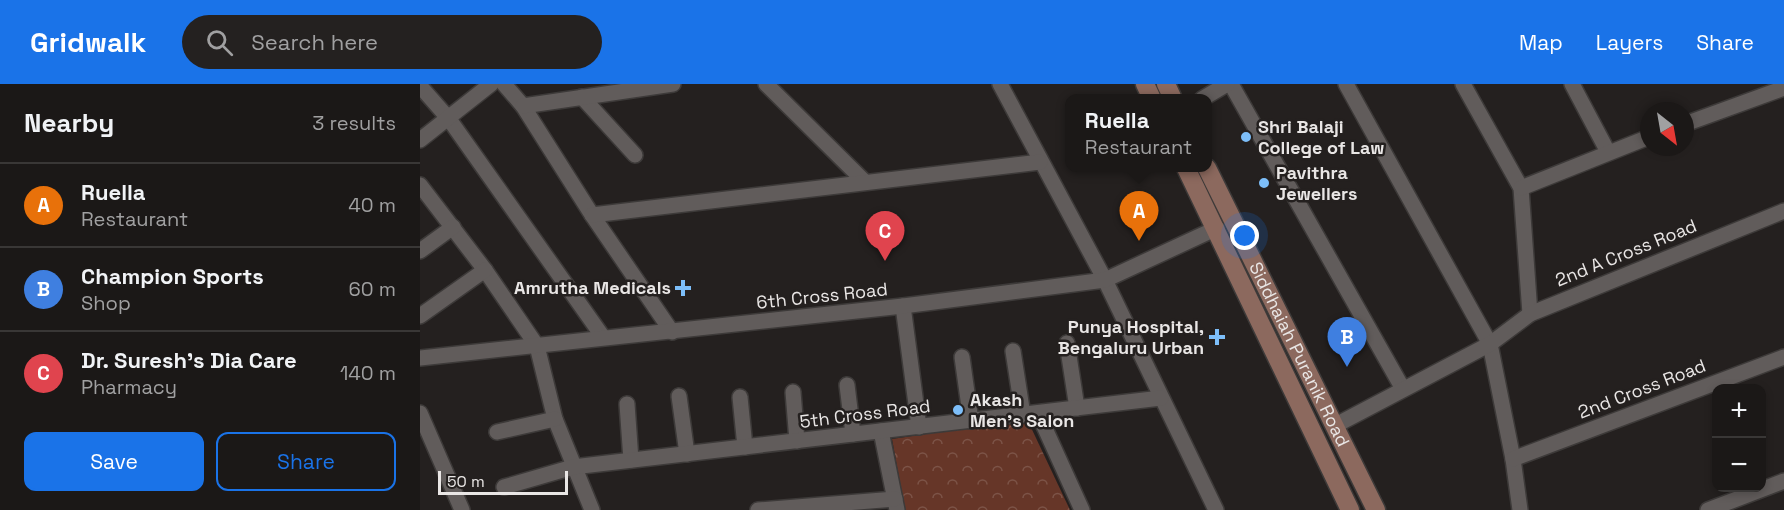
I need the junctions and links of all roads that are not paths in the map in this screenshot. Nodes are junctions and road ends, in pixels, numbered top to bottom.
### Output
1 (491, 84) edge
2 (504, 84) edge
3 (673, 84) edge
4 (766, 84) edge
5 (1000, 84) edge
6 (1229, 84) edge
7 (1346, 84) edge
8 (1463, 84) edge
9 (1572, 84) edge
10 (420, 86) edge
11 (1784, 88) edge
12 (1211, 94) edge
13 (582, 97) junction
14 (523, 106) junction
15 (449, 119) junction
16 (1694, 121) edge
17 (420, 140) edge
18 (1640, 141) edge
19 (1608, 153) junction
20 (635, 155) dead end
21 (1040, 162) junction
22 (1188, 172) edge
23 (1209, 172) edge
24 (864, 181) junction
25 (420, 185) edge
26 (1521, 188) junction
27 (1784, 211) edge
28 (592, 215) junction
29 (453, 227) junction
30 (1217, 228) junction
31 (420, 251) edge
32 (485, 270) junction
33 (1105, 280) junction
34 (903, 306) junction
35 (1530, 314) junction
36 (420, 316) edge
37 (672, 332) junction
38 (603, 338) junction
39 (1067, 343) dead end
40 (1490, 344) junction
41 (537, 346) junction
42 (1013, 351) dead end
43 (962, 357) dead end
44 (1784, 357) edge
45 (420, 358) edge
46 (847, 385) dead end
47 (1402, 389) junction
48 (793, 392) dead end
49 (679, 396) dead end
50 (740, 397) dead end
51 (1161, 398) junction
52 (627, 405) dead end
53 (1077, 408) junction
54 (420, 413) edge
55 (1031, 414) junction
56 (555, 419) junction
57 (971, 421) junction
58 (1336, 425) junction
59 (919, 427) junction
60 (881, 431) junction
61 (497, 432) dead end
62 (853, 434) junction
63 (797, 441) junction
64 (745, 447) junction
65 (687, 454) junction
66 (1513, 459) junction
67 (631, 460) junction
68 (573, 467) junction
69 (1784, 481) edge
70 (504, 487) dead end
71 (896, 504) edge
72 (462, 510) edge
73 (592, 510) edge
74 (758, 510) edge
75 (1082, 510) edge
76 (1216, 510) edge
77 (1350, 510) edge
78 (1376, 510) edge
79 (1520, 510) edge
80 (1708, 510) edge

1 - 15 street
2 - 14 street
3 - 13 street
4 - 24 street
5 - 21 street
6 - 12 street
6 - 47 street
7 - 40 street
8 - 26 street
9 - 19 street
10 - 15 street
11 - 16 street
13 - 14 street
13 - 20 street
14 - 28 street
15 - 17 street
15 - 38 street
18 - 19 street
19 - 26 street
21 - 24 street
21 - 33 street
22 - 30 main road, Siddhaiah Puranik Road
23 - 58 main road, Siddhaiah Puranik Road
24 - 28 street
25 - 29 street
26 - 35 street
27 - 35 street, 2nd A Cross Road
28 - 37 street
29 - 31 street
29 - 32 street
30 - 33 street, 6th Cross Road
30 - 77 main road, Siddhaiah Puranik Road
32 - 36 street
32 - 41 street
33 - 34 street, 6th Cross Road
33 - 51 street
34 - 37 street, 6th Cross Road
34 - 59 street
35 - 40 street, 2nd A Cross Road
37 - 38 street, 6th Cross Road
38 - 41 street, 6th Cross Road
39 - 53 street
40 - 47 street, 2nd A Cross Road
40 - 66 street
41 - 45 street, 6th Cross Road
41 - 56 street
42 - 55 street
43 - 57 street
44 - 66 street, 2nd Cross Road
46 - 62 street
47 - 58 street, 2nd A Cross Road
48 - 63 street
49 - 65 street
50 - 64 street
51 - 53 street, 5th Cross Road
51 - 76 street
52 - 67 street
53 - 55 street, 5th Cross Road
54 - 72 street
55 - 57 street, 5th Cross Road
55 - 75 street
56 - 61 street
56 - 68 street
57 - 59 street, 5th Cross Road
58 - 78 main road, Siddhaiah Puranik Road
59 - 60 street, 5th Cross Road
60 - 62 street, 5th Cross Road
60 - 71 street
62 - 63 street, 5th Cross Road
63 - 64 street, 5th Cross Road
64 - 65 street, 5th Cross Road
65 - 67 street, 5th Cross Road
66 - 79 street
67 - 68 street, 5th Cross Road
68 - 70 street, 5th Cross Road
68 - 73 street
69 - 80 street
71 - 74 street

